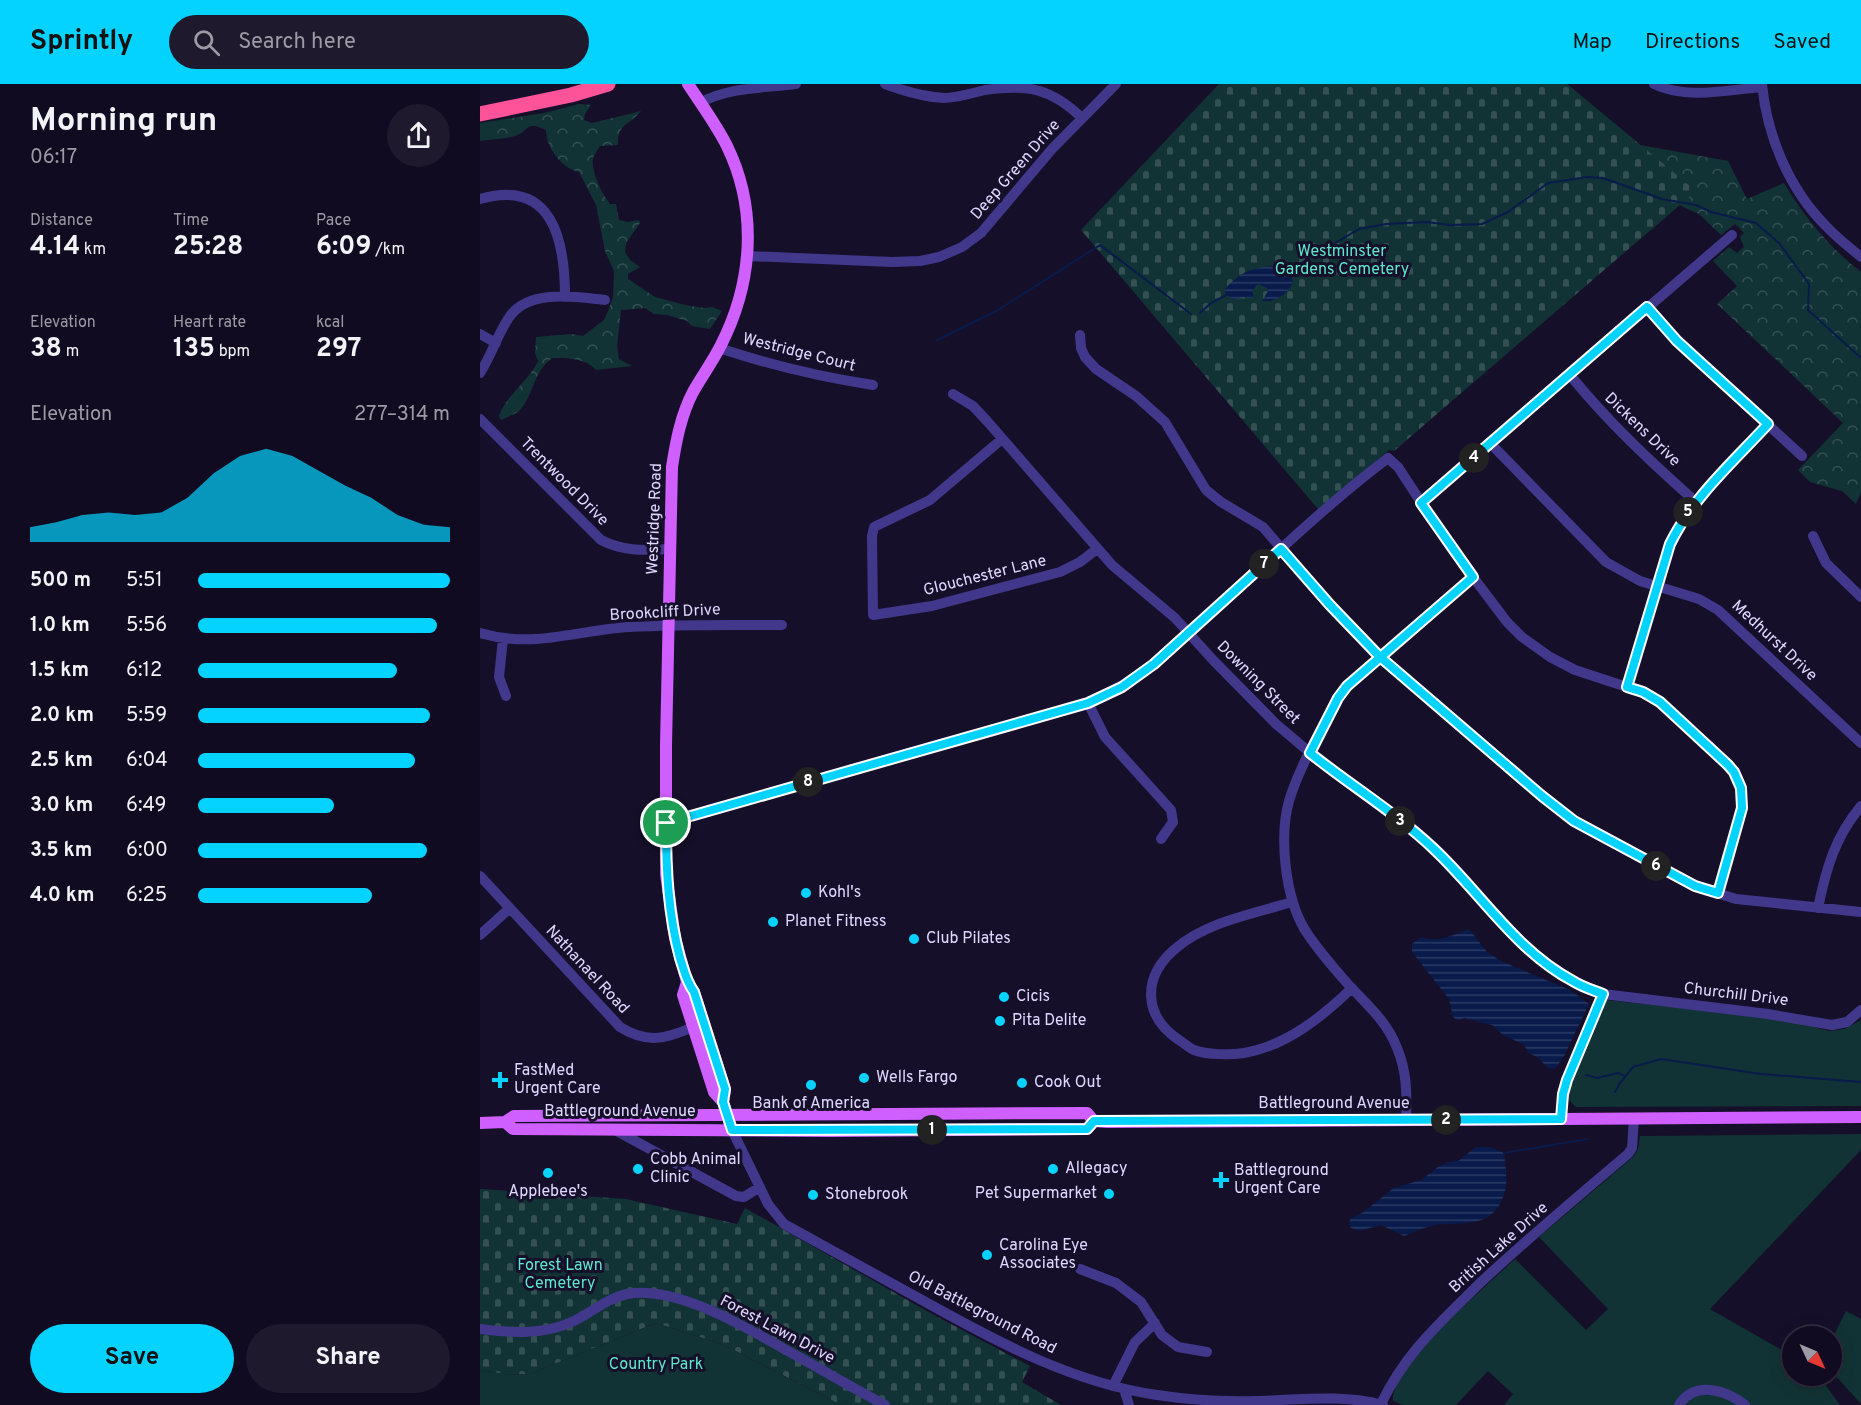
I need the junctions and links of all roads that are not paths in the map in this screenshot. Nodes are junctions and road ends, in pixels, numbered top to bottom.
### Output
1 (608, 84) edge
2 (688, 84) edge
3 (796, 84) edge
4 (885, 84) edge
5 (1116, 84) edge
6 (1654, 84) edge
7 (1762, 86) edge
8 (700, 103) junction
9 (480, 114) edge
10 (1082, 118) junction
11 (480, 199) edge
12 (1732, 235) dead end
13 (747, 256) junction
14 (1861, 257) edge
15 (565, 297) junction
16 (605, 300) dead end
17 (1647, 307) junction
18 (480, 334) edge
19 (1080, 335) dead end
20 (496, 342) junction
21 (719, 348) junction
22 (480, 374) edge
23 (1570, 375) junction
24 (873, 385) dead end
25 (953, 394) dead end
26 (480, 419) edge
27 (1768, 424) junction
28 (1002, 439) junction
29 (1491, 444) junction
30 (1802, 456) dead end
31 (1696, 502) junction
32 (1421, 503) junction
33 (1813, 536) dead end
34 (672, 549) junction
35 (1097, 549) junction
36 (1281, 549) junction
37 (1473, 577) junction
38 (1657, 586) junction
39 (1861, 597) edge
40 (782, 625) dead end
41 (668, 626) junction
42 (480, 633) edge
43 (1189, 633) junction
44 (503, 639) junction
45 (1379, 656) junction
46 (1627, 687) junction
47 (506, 696) dead end
48 (1088, 703) junction
49 (1861, 743) edge
50 (1310, 753) junction
51 (1861, 806) edge
52 (666, 823) junction
53 (1161, 839) dead end
54 (480, 876) edge
55 (1718, 893) junction
56 (1292, 902) junction
57 (510, 908) junction
58 (1818, 908) junction
59 (1861, 912) edge
60 (480, 935) edge
61 (687, 982) junction
62 (1352, 988) junction
63 (1603, 994) junction
64 (1861, 1010) edge
65 (693, 1027) junction
66 (723, 1102) junction
67 (970, 1113) junction
68 (728, 1116) junction
69 (1861, 1117) edge
70 (1634, 1118) junction
71 (1561, 1119) junction
72 (1406, 1120) junction
73 (1094, 1121) junction
74 (505, 1122) junction
75 (480, 1123) edge
76 (648, 1128) junction
77 (614, 1129) junction
78 (732, 1130) junction
79 (935, 1130) junction
80 (651, 1149) junction
81 (760, 1187) junction
82 (1080, 1269) dead end
83 (1155, 1323) junction
84 (480, 1329) edge
85 (1207, 1352) dead end
86 (1118, 1387) junction
87 (885, 1405) edge
88 (1129, 1405) edge
89 (1382, 1405) edge
90 (1679, 1405) edge
91 (1745, 1405) edge

1 - 9 highway
2 - 8 main road, Westridge Road
3 - 8 street
4 - 10 street
5 - 10 street, Deep Green Drive
6 - 7 street
7 - 14 street
8 - 13 main road, Westridge Road
10 - 13 street, Deep Green Drive
11 - 15 street
12 - 17 street
13 - 21 main road, Westridge Road
15 - 16 street
15 - 20 street
17 - 23 street
17 - 27 street
18 - 20 street
19 - 36 street
20 - 22 street
21 - 24 street, Westridge Court
21 - 34 main road, Westridge Road
23 - 29 street
23 - 31 street, Dickens Drive
25 - 28 street, Downing Street
26 - 34 street, Trentwood Drive
27 - 30 street
27 - 31 street
28 - 35 street, Downing Street
28 - 35 street, Glouchester Lane
29 - 32 street
29 - 38 street, Medhurst Drive
31 - 38 street
32 - 36 street
32 - 37 street
33 - 39 street
34 - 41 main road, Westridge Road
35 - 43 street, Downing Street
36 - 43 street
36 - 45 street
37 - 45 street
37 - 46 street
38 - 46 street
38 - 49 street, Medhurst Drive
40 - 41 street, Brookcliff Drive
41 - 44 street, Brookcliff Drive
41 - 52 main road, Westridge Road
42 - 44 street, Brookcliff Drive
43 - 48 street
43 - 50 street, Downing Street
44 - 47 street
45 - 50 street
45 - 55 street
46 - 55 street
48 - 52 street
48 - 53 street
50 - 56 street
50 - 63 street, Downing Street
51 - 58 street
52 - 61 main road, Westridge Road
54 - 57 street, Nathanael Road
55 - 58 street
56 - 62 street
56 - 62 street
57 - 60 street
57 - 65 street, Nathanael Road
58 - 59 street
61 - 65 main road, Westridge Road
61 - 66 main road, Westridge Road
62 - 72 street
63 - 64 street, Churchill Drive
63 - 71 street
65 - 66 main road, Westridge Road
66 - 68 main road, Westridge Road
67 - 68 main road, Battleground Avenue
67 - 73 main road, Battleground Avenue
67 - 79 main road
68 - 74 main road, Battleground Avenue
68 - 78 main road, Westridge Road
69 - 70 main road, Battleground Avenue
70 - 71 main road, Battleground Avenue
70 - 89 street, British Lake Drive
71 - 72 main road, Battleground Avenue
72 - 73 main road, Battleground Avenue
73 - 79 main road, Battleground Avenue
74 - 75 main road, Battleground Avenue
74 - 77 main road, Battleground Avenue
76 - 77 main road, Battleground Avenue
76 - 78 main road, Battleground Avenue
76 - 80 street
77 - 80 street
78 - 79 main road, Battleground Avenue
78 - 81 street, Westridge Road
80 - 81 street
81 - 86 street, Old Battleground Road
82 - 83 street
83 - 85 street
83 - 86 street
84 - 87 street, Forest Lawn Drive
86 - 88 street
86 - 89 street, Old Battleground Road
90 - 91 street

